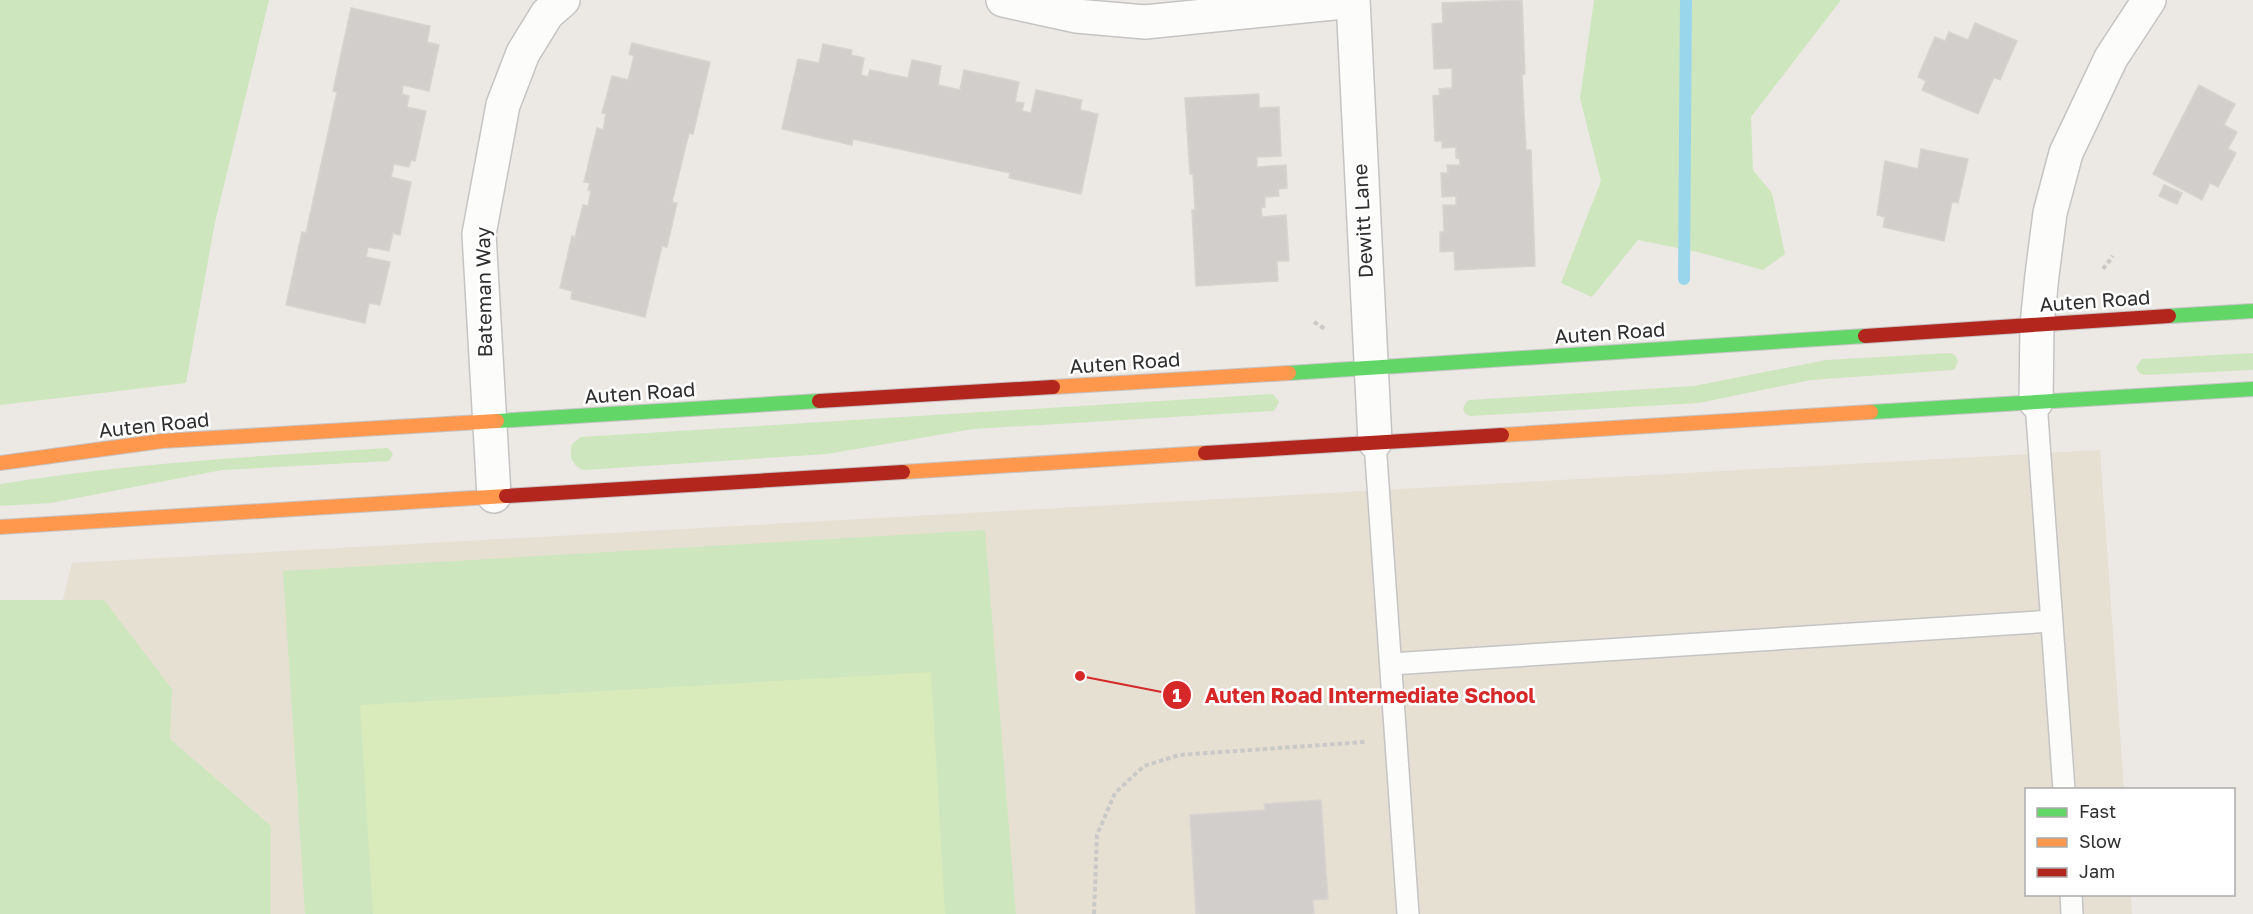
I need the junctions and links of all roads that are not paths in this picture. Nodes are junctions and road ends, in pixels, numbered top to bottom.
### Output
1 (563, 0) edge
2 (1003, 0) edge
3 (2149, 0) edge
4 (1353, 1) edge
5 (2253, 311) edge
6 (2037, 325) junction
7 (1371, 368) junction
8 (2253, 389) edge
9 (2036, 402) junction
10 (490, 422) junction
11 (1375, 442) junction
12 (0, 463) edge
13 (494, 496) junction
14 (0, 527) edge
15 (2052, 621) junction
16 (1391, 664) junction
17 (2064, 788) edge
18 (2071, 896) edge
19 (1408, 914) edge
20 (2072, 914) edge

1 - 10 street, Bateman Way
2 - 4 street
3 - 6 street
4 - 7 street, Dewitt Lane
5 - 6 street, Auten Road
6 - 7 street, Auten Road
6 - 9 street
7 - 10 street, Auten Road
7 - 11 street, Dewitt Lane
8 - 9 street
9 - 11 street
9 - 15 lane
10 - 12 street, Auten Road
10 - 13 street, Bateman Way
11 - 13 street
11 - 16 lane
13 - 14 street
15 - 16 lane
15 - 17 lane
16 - 19 lane
18 - 20 lane

